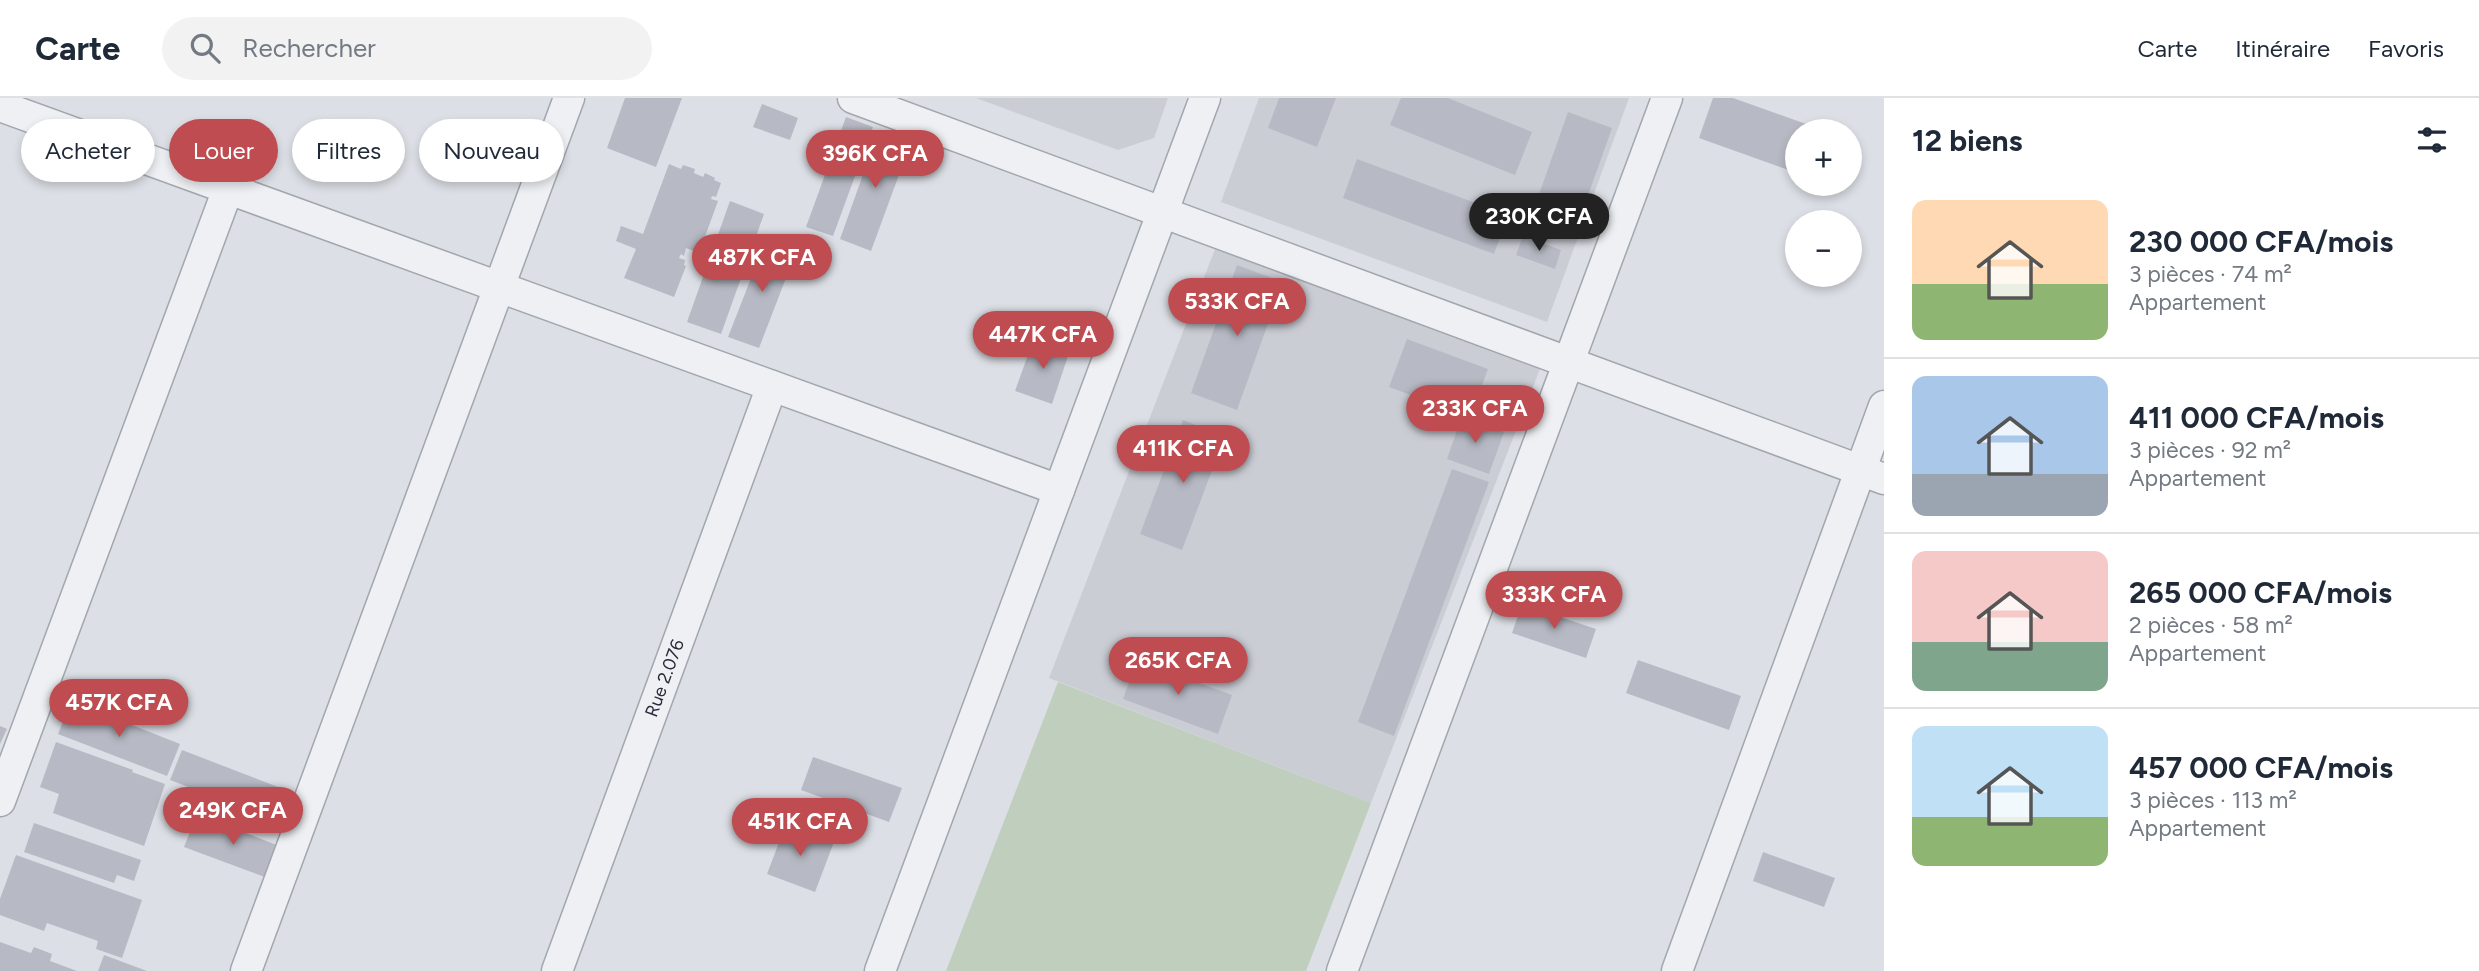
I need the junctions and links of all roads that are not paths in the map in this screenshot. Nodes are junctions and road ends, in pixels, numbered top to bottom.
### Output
1 (569, 98) edge
2 (853, 98) edge
3 (1205, 98) edge
4 (1667, 98) edge
5 (0, 106) edge
6 (228, 189) junction
7 (1162, 212) junction
8 (499, 287) junction
9 (1569, 362) junction
10 (772, 386) junction
11 (1884, 406) edge
12 (1872, 474) edge
13 (1059, 490) junction
14 (0, 801) edge
15 (246, 971) edge
16 (557, 971) edge
17 (880, 971) edge
18 (1342, 971) edge
19 (1677, 971) edge

1 - 8 street
2 - 7 street
3 - 7 street
4 - 9 street
5 - 6 street
6 - 8 street
6 - 14 street
7 - 9 street
7 - 13 street
8 - 10 street
8 - 15 street
9 - 12 street
9 - 18 street
10 - 13 street
10 - 16 street, Rue 2.076
11 - 12 street
12 - 19 street
13 - 17 street

